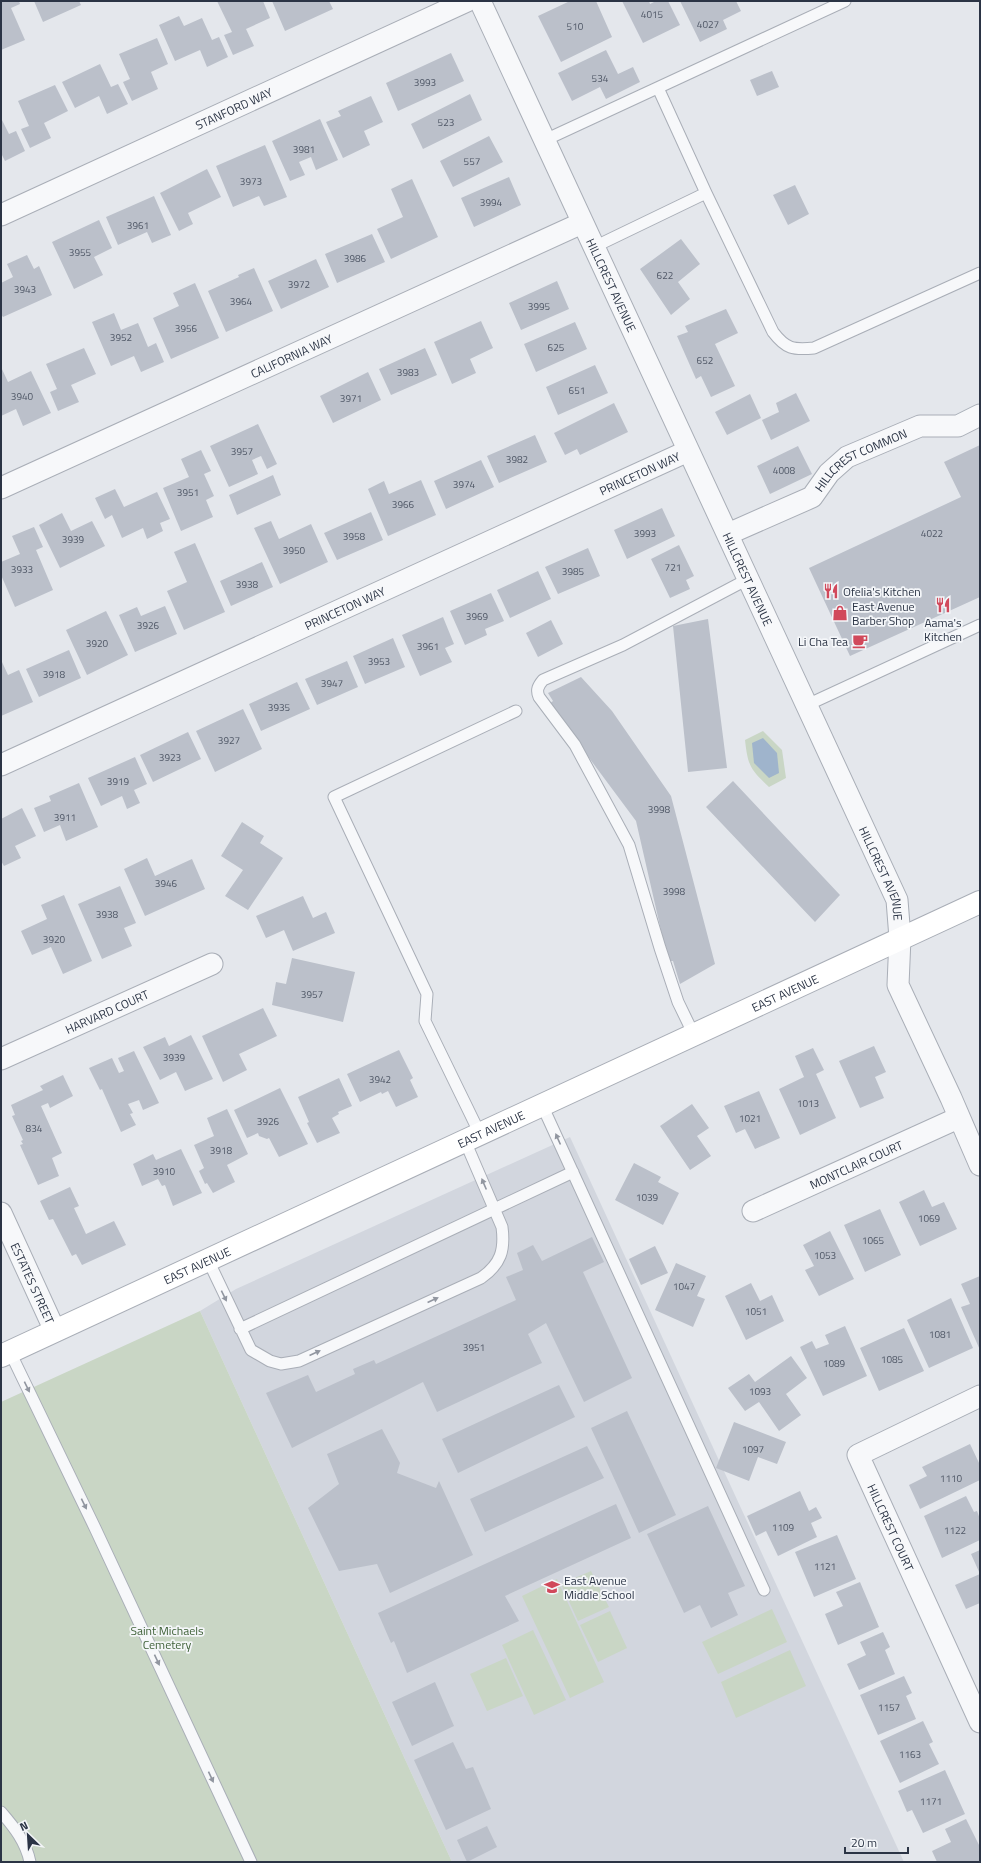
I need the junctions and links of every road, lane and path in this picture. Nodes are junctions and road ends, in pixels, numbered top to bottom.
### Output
1 (467, 1) edge
2 (480, 1) edge
3 (845, 1) edge
4 (658, 88) junction
5 (545, 140) junction
6 (706, 193) junction
7 (1, 215) edge
8 (582, 222) junction
9 (594, 247) junction
10 (980, 273) edge
11 (980, 415) edge
12 (688, 452) junction
13 (1, 488) edge
14 (728, 534) junction
15 (748, 579) junction
16 (980, 625) edge
17 (807, 705) junction
18 (516, 711) dead end
19 (1, 765) edge
20 (980, 902) edge
21 (900, 938) junction
22 (212, 964) dead end
23 (694, 1035) junction
24 (1, 1059) edge
25 (542, 1105) junction
26 (958, 1118) junction
27 (473, 1137) junction
28 (980, 1165) edge
29 (573, 1172) junction
30 (495, 1210) junction
31 (753, 1211) dead end
32 (1, 1214) edge
33 (208, 1260) junction
34 (240, 1328) junction
35 (55, 1331) junction
36 (6, 1354) edge
37 (980, 1396) edge
38 (764, 1590) dead end
39 (980, 1722) edge
40 (1, 1812) edge
41 (30, 1862) edge
42 (251, 1862) edge

1 - 7 street, STANFORD WAY
2 - 5 street, HILLCREST AVENUE
3 - 4 lane
4 - 5 lane
4 - 6 lane
5 - 8 street, HILLCREST AVENUE
6 - 9 lane
6 - 10 lane
8 - 9 street, HILLCREST AVENUE
8 - 13 street, CALIFORNIA WAY
9 - 12 street, HILLCREST AVENUE
11 - 14 street, HILLCREST COMMON
12 - 14 street, HILLCREST AVENUE
12 - 19 street, PRINCETON WAY
14 - 15 street, HILLCREST AVENUE
15 - 17 street, HILLCREST AVENUE
15 - 23 lane
16 - 17 lane
17 - 21 street, HILLCREST AVENUE
18 - 27 lane
20 - 21 main road, EAST AVENUE
21 - 23 main road, EAST AVENUE
21 - 26 street, HILLCREST AVENUE
22 - 24 street, HARVARD COURT
23 - 25 main road, EAST AVENUE
25 - 27 main road, EAST AVENUE
29 -> 25 lane
26 - 28 street, HILLCREST AVENUE
26 - 31 street, MONTCLAIR COURT
30 -> 27 lane
27 - 33 main road, EAST AVENUE
29 - 30 lane
29 - 38 lane
30 - 34 lane
34 -> 30 lane
32 - 35 street, ESTATES STREET
33 -> 34 lane
33 - 35 main road, EAST AVENUE
35 - 36 main road, EAST AVENUE
36 -> 42 lane
37 - 39 street, HILLCREST COURT
40 - 41 lane

